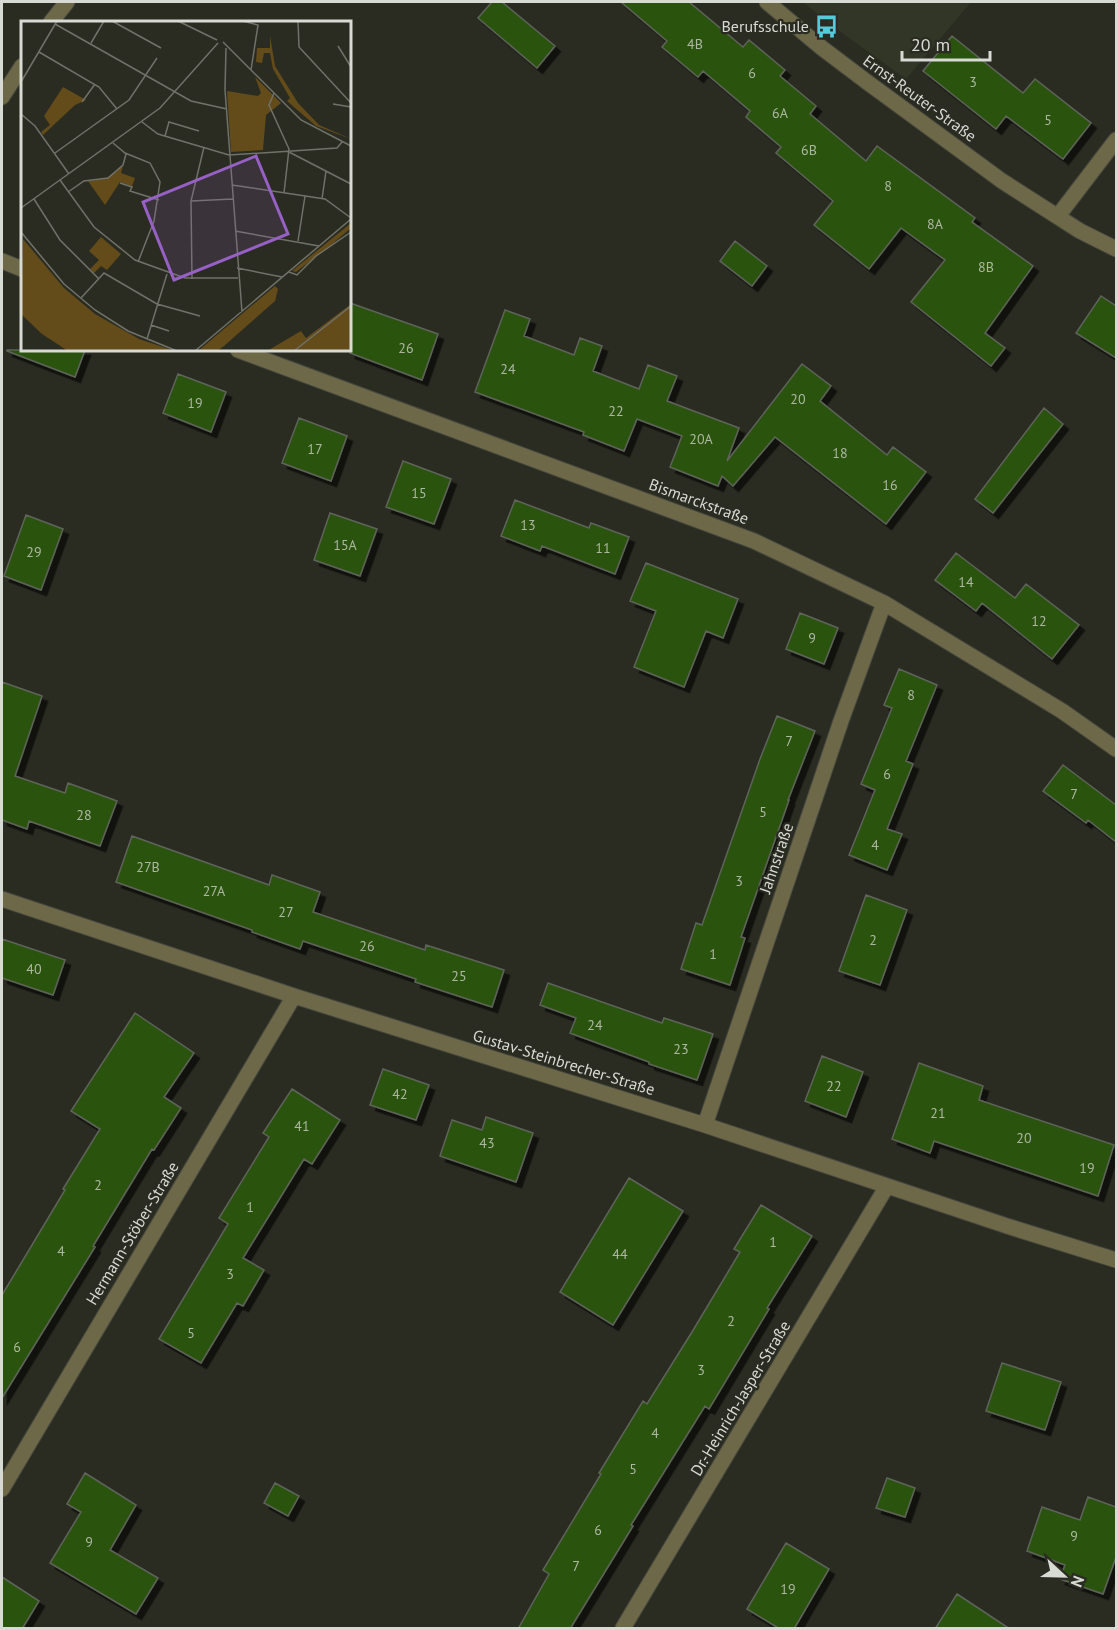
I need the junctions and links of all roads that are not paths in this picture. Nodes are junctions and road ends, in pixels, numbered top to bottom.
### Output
1 (67, 2) edge
2 (767, 2) edge
3 (52, 21) edge
4 (21, 68) edge
5 (2, 97) edge
6 (1116, 140) edge
7 (1058, 216) junction
8 (1116, 249) edge
9 (2, 261) edge
10 (21, 269) edge
11 (241, 351) edge
12 (884, 603) junction
13 (1116, 749) edge
14 (2, 899) edge
15 (294, 996) junction
16 (705, 1125) junction
17 (887, 1186) junction
18 (1116, 1260) edge
19 (2, 1489) edge
20 (623, 1629) edge

1 - 3 street
2 - 7 street, Ernst-Reuter-Straße
4 - 5 street
6 - 7 street
7 - 8 street, Ernst-Reuter-Straße
9 - 10 street
11 - 12 street, Bismarckstraße
12 - 13 street, Bismarckstraße
12 - 16 street, Jahnstraße
14 - 15 street, Gustav-Steinbrecher-Straße
15 - 16 street, Gustav-Steinbrecher-Straße
15 - 19 street, Hermann-Stöber-Straße
16 - 17 street, Gustav-Steinbrecher-Straße
17 - 18 street, Gustav-Steinbrecher-Straße
17 - 20 street, Dr.-Heinrich-Jasper-Straße

